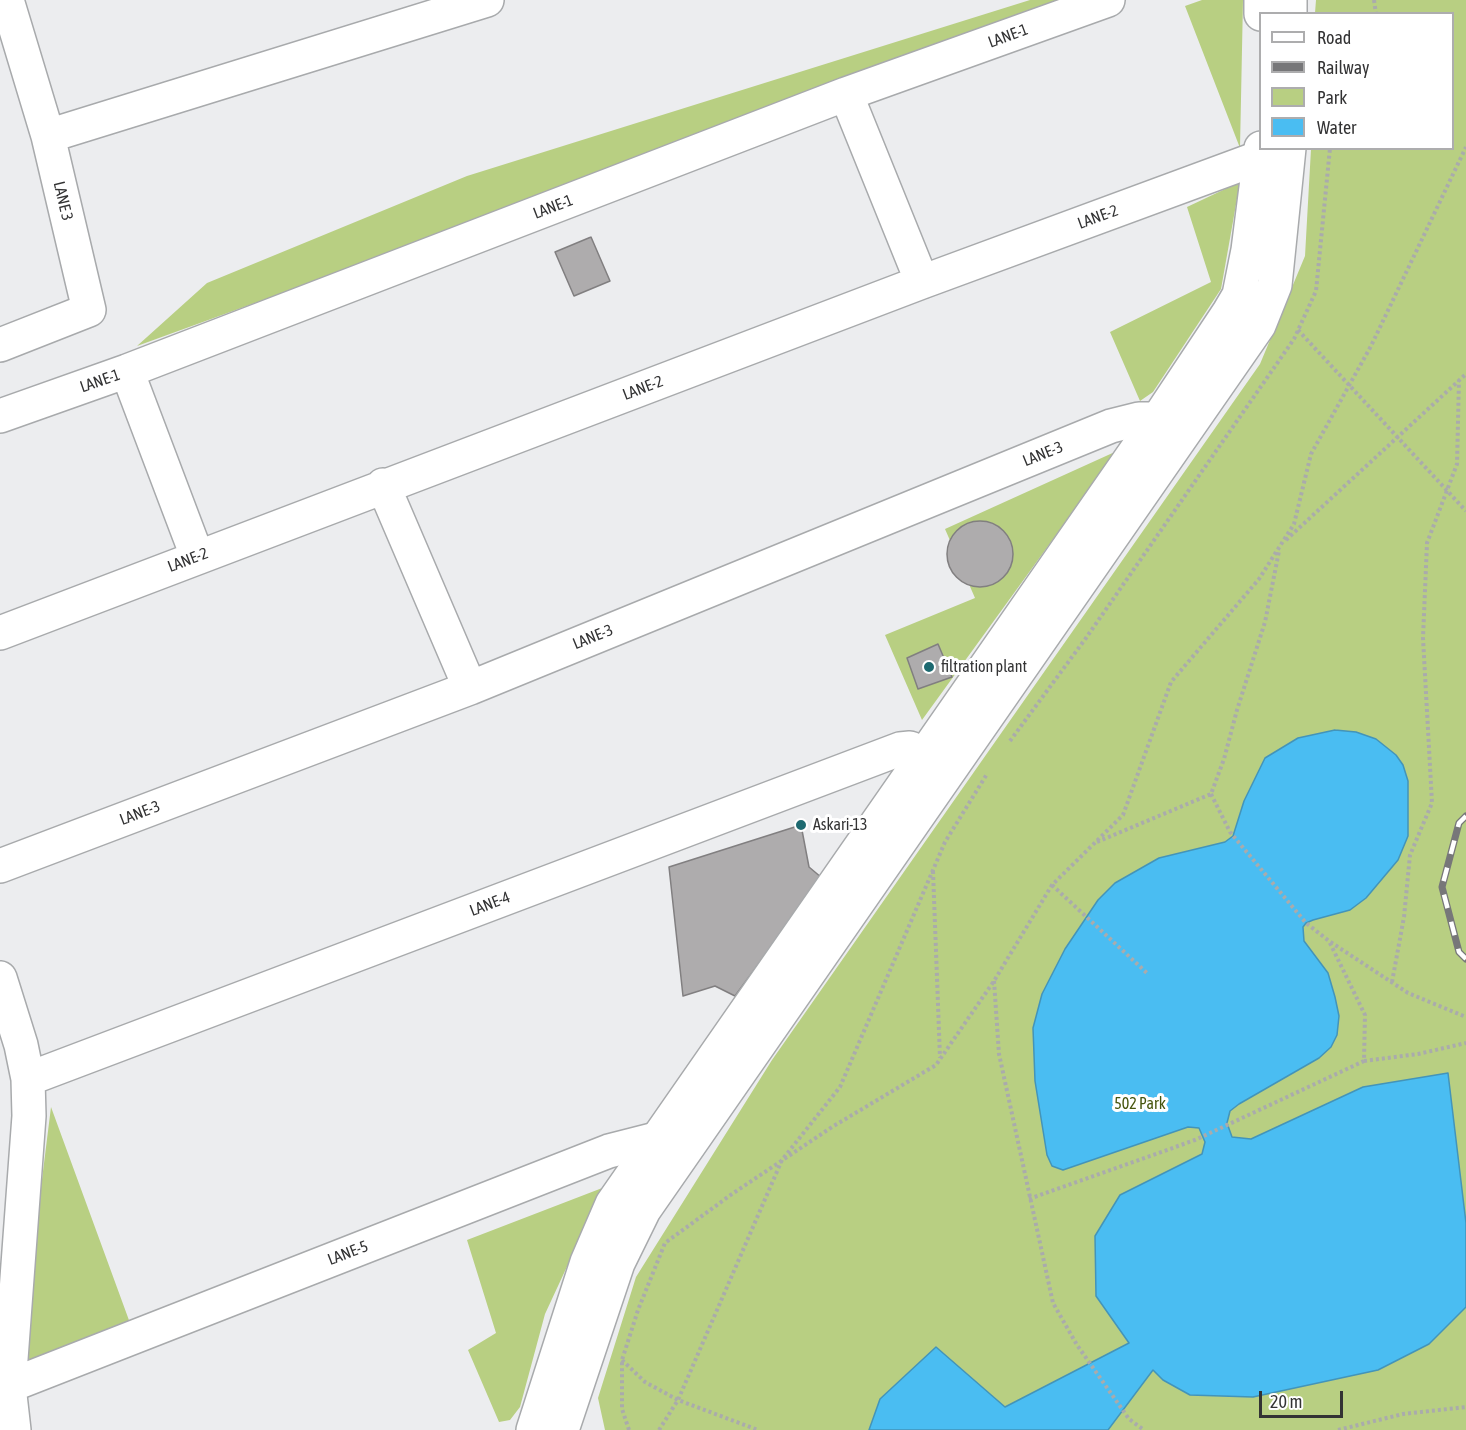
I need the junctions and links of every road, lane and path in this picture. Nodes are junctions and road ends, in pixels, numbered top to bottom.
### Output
1 (7, 0) edge
2 (487, 0) edge
3 (1108, 0) edge
4 (846, 94) junction
5 (48, 136) junction
6 (1466, 147) edge
7 (1330, 150) edge
8 (1275, 152) edge
9 (922, 282) junction
10 (1298, 330) junction
11 (0, 345) edge
12 (127, 371) junction
13 (1466, 374) edge
14 (1459, 380) junction
15 (1349, 385) junction
16 (0, 416) edge
17 (1170, 426) junction
18 (1397, 437) junction
19 (383, 485) junction
20 (1447, 491) junction
21 (1466, 511) edge
22 (1280, 547) junction
23 (197, 556) junction
24 (0, 633) edge
25 (470, 688) junction
26 (1008, 744) dead end
27 (938, 761) junction
28 (988, 773) dead end
29 (1211, 794) junction
30 (1094, 843) junction
31 (0, 866) edge
32 (933, 870) junction
33 (1053, 885) junction
34 (1329, 941) junction
35 (1148, 974) dead end
36 (0, 978) edge
37 (994, 981) junction
38 (1392, 982) junction
39 (1466, 1017) edge
40 (1466, 1044) edge
41 (940, 1060) junction
42 (1364, 1061) junction
43 (28, 1079) junction
44 (656, 1139) junction
45 (691, 1140) junction
46 (782, 1160) junction
47 (1029, 1199) junction
48 (622, 1360) junction
49 (9, 1386) junction
50 (678, 1400) junction
51 (1466, 1407) edge
52 (545, 1426) edge
53 (1139, 1428) edge
54 (14, 1430) edge
55 (629, 1430) edge
56 (659, 1430) edge
57 (758, 1430) edge
58 (1144, 1430) edge
59 (1338, 1430) edge

1 - 5 street, LANE 3
2 - 5 street
3 - 4 street, LANE-1
4 - 9 street
4 - 12 street, LANE-1
5 - 11 street, LANE 3
6 - 15 path
7 - 10 path
8 - 9 street, LANE-2
8 - 17 street
9 - 19 street, LANE-2
10 - 15 path
10 - 26 path
12 - 16 street, LANE-1
12 - 23 street
13 - 14 path
14 - 18 path
14 - 20 path
15 - 18 path
15 - 22 path
17 - 25 street, LANE-3
17 - 27 street
18 - 20 path
18 - 22 path
19 - 23 street, LANE-2
19 - 25 street
20 - 21 path
20 - 38 path
22 - 29 path
22 - 30 path
23 - 24 street, LANE-2
25 - 31 street, LANE-3
27 - 43 street, LANE-4
27 - 44 street
27 - 45 street
28 - 32 path
29 - 30 path
29 - 34 path
30 - 33 path
32 - 41 path
32 - 46 path
33 - 35 path
33 - 37 path
34 - 38 path
34 - 42 path
36 - 43 street
37 - 41 path
37 - 47 path
38 - 39 path
40 - 42 path
41 - 46 path
42 - 47 path
43 - 49 street
44 - 45 street, LANE-5
44 - 49 street, LANE-5
44 - 52 street
45 - 52 street
46 - 48 path
46 - 50 path
47 - 53 path
48 - 50 path
48 - 55 path
49 - 54 street
50 - 56 path
50 - 57 path
51 - 59 path
53 - 58 path

